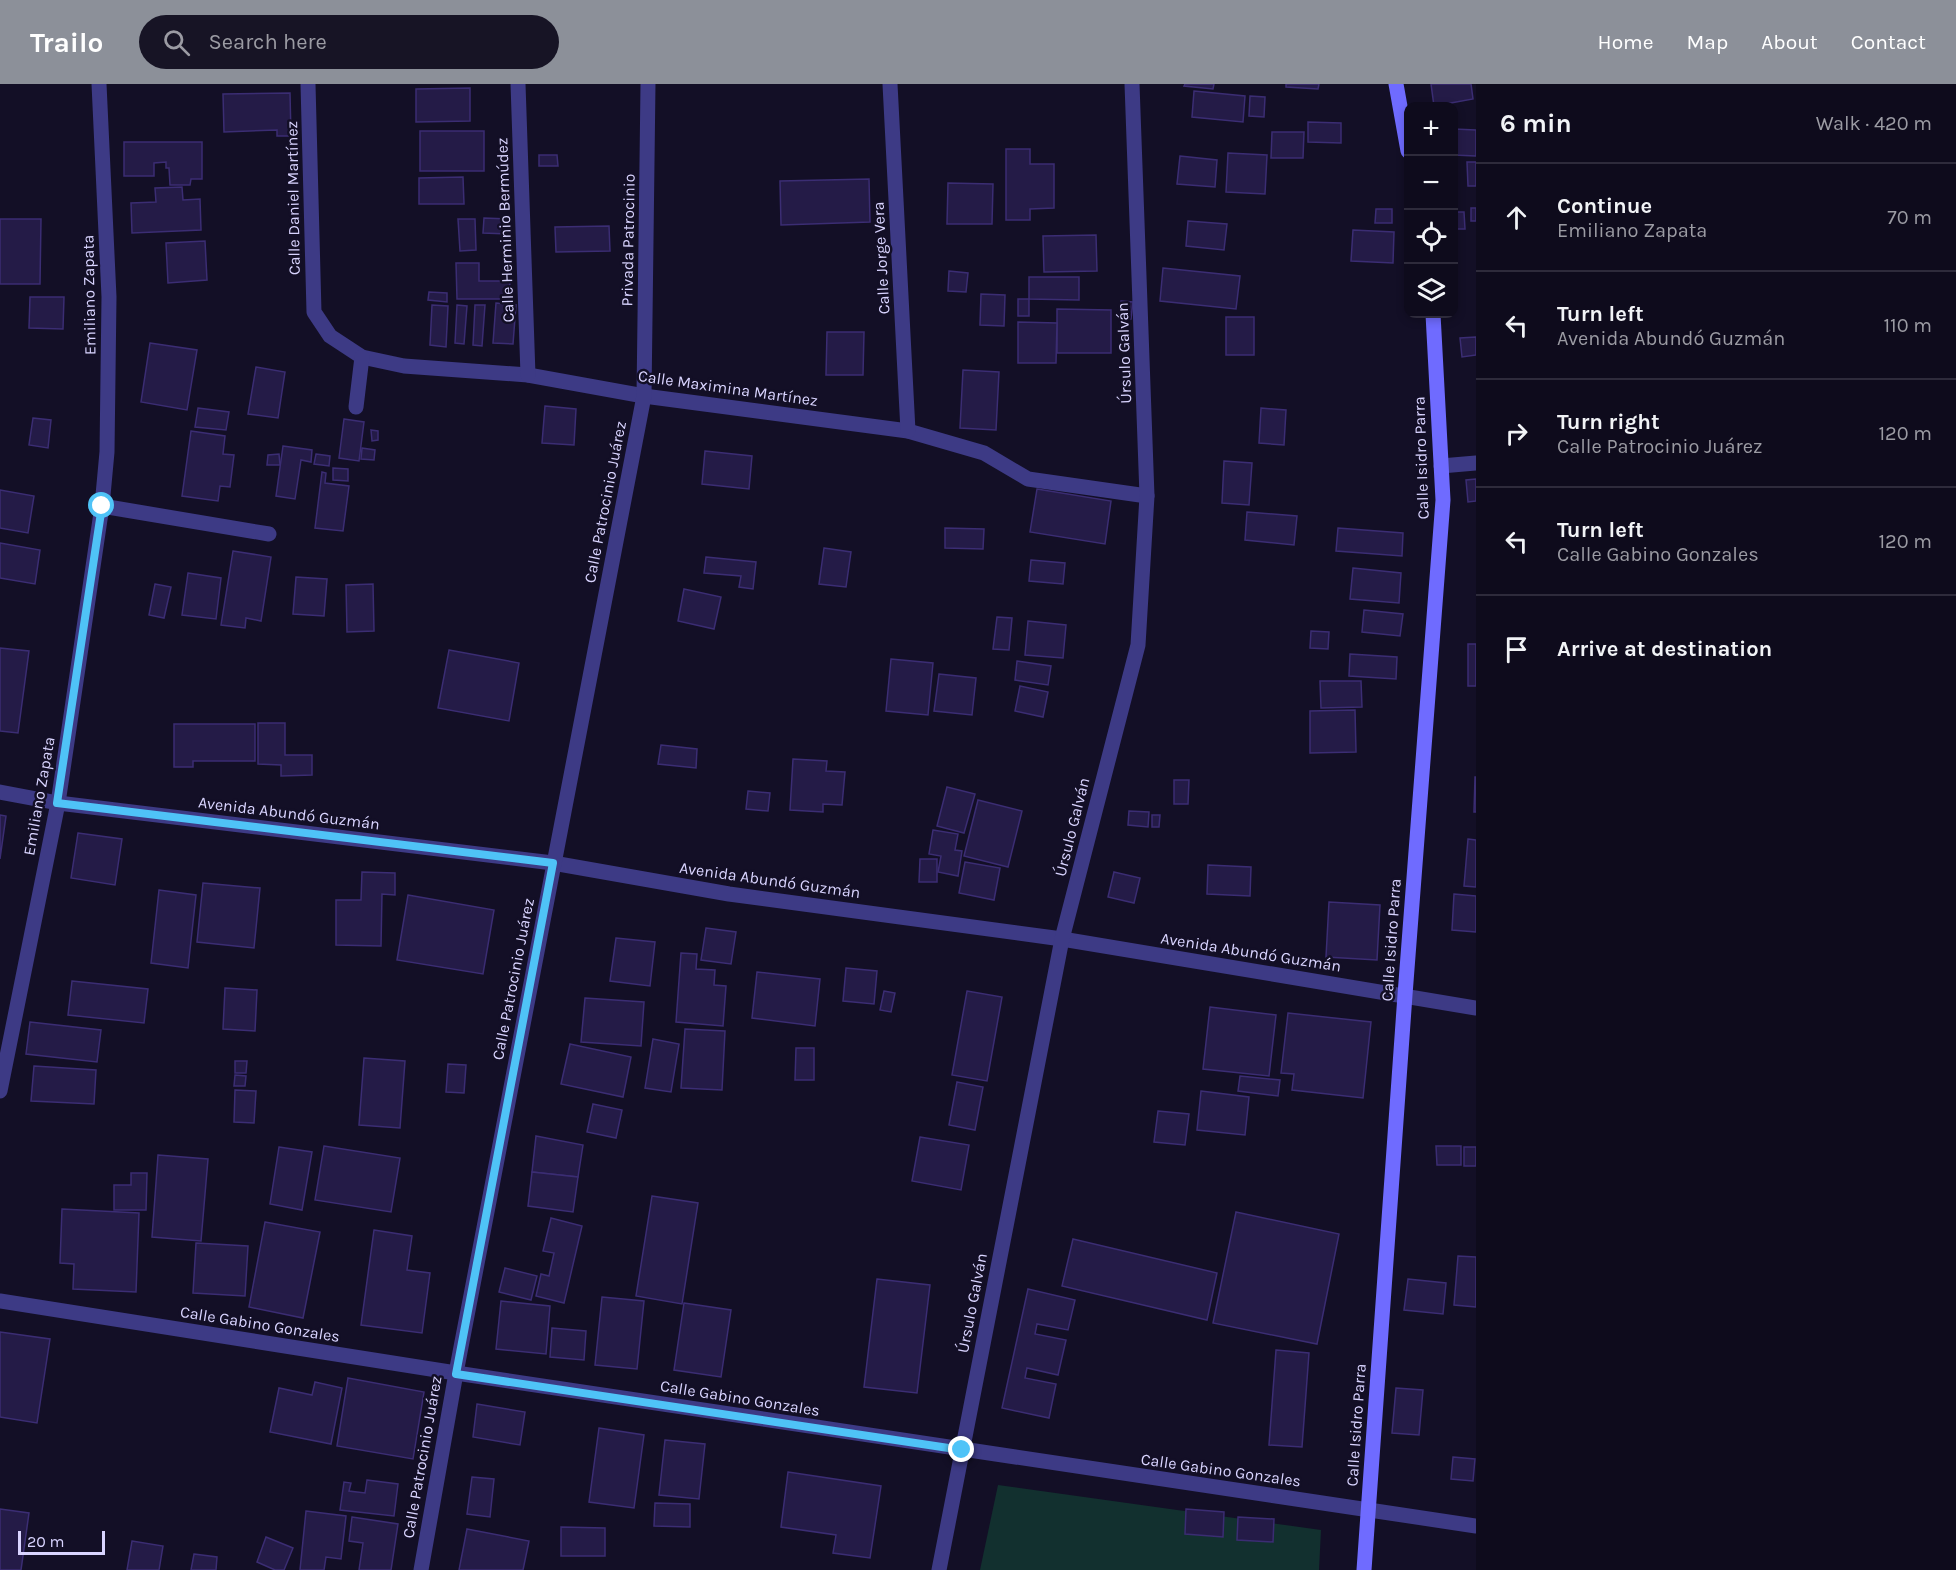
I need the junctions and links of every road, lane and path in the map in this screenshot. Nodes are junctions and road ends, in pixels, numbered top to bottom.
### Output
1 (99, 84) edge
2 (308, 84) edge
3 (518, 84) edge
4 (648, 84) edge
5 (890, 84) edge
6 (1132, 84) edge
7 (1396, 84) edge
8 (1404, 129) edge
9 (314, 312) joint
10 (1433, 318) edge
11 (362, 357) junction
12 (528, 375) junction
13 (644, 396) junction
14 (356, 406) dead end
15 (908, 431) junction
16 (1476, 463) edge
17 (1442, 466) junction
18 (1147, 496) junction
19 (102, 506) junction
20 (269, 534) dead end
21 (0, 792) edge
22 (57, 803) junction
23 (553, 863) junction
24 (1062, 939) junction
25 (1405, 995) junction
26 (1476, 1008) edge
27 (0, 1091) edge
28 (0, 1301) edge
29 (456, 1374) junction
30 (962, 1450) junction
31 (1368, 1510) junction
32 (1476, 1526) edge
33 (420, 1570) edge
34 (939, 1570) edge
35 (1364, 1570) edge

1 - 19 street, Emiliano Zapata
2 - 9 street, Calle Daniel Martínez
3 - 12 street, Calle Herminio Bermúdez
4 - 13 street, Privada Patrocinio
5 - 15 street, Calle Jorge Vera
6 - 18 street, Úrsulo Galván
7 - 8 street
9 - 11 street, Calle Maximina Martínez
10 - 17 street, Calle Isidro Parra
11 - 12 street, Calle Maximina Martínez
11 - 14 street
12 - 13 street, Calle Maximina Martínez
13 - 15 street, Calle Maximina Martínez
13 - 23 street, Calle Patrocinio Juárez
15 - 18 street, Calle Maximina Martínez
16 - 17 street
17 - 25 street, Calle Isidro Parra
18 - 24 street, Úrsulo Galván
19 - 20 street
19 - 22 street, Emiliano Zapata
21 - 22 street, Avenida Abundó Guzmán
22 - 23 street, Avenida Abundó Guzmán
22 - 27 street, Emiliano Zapata
23 - 24 street, Avenida Abundó Guzmán
23 - 29 street, Calle Patrocinio Juárez
24 - 25 street, Avenida Abundó Guzmán
24 - 30 street, Úrsulo Galván
25 - 26 street, Avenida Abundó Guzmán
25 - 31 street, Calle Isidro Parra
28 - 29 street, Calle Gabino Gonzales
29 - 30 street, Calle Gabino Gonzales
29 - 33 street, Calle Patrocinio Juárez
30 - 31 street, Calle Gabino Gonzales
30 - 34 street, Úrsulo Galván
31 - 32 street, Calle Gabino Gonzales
31 - 35 street, Calle Isidro Parra

